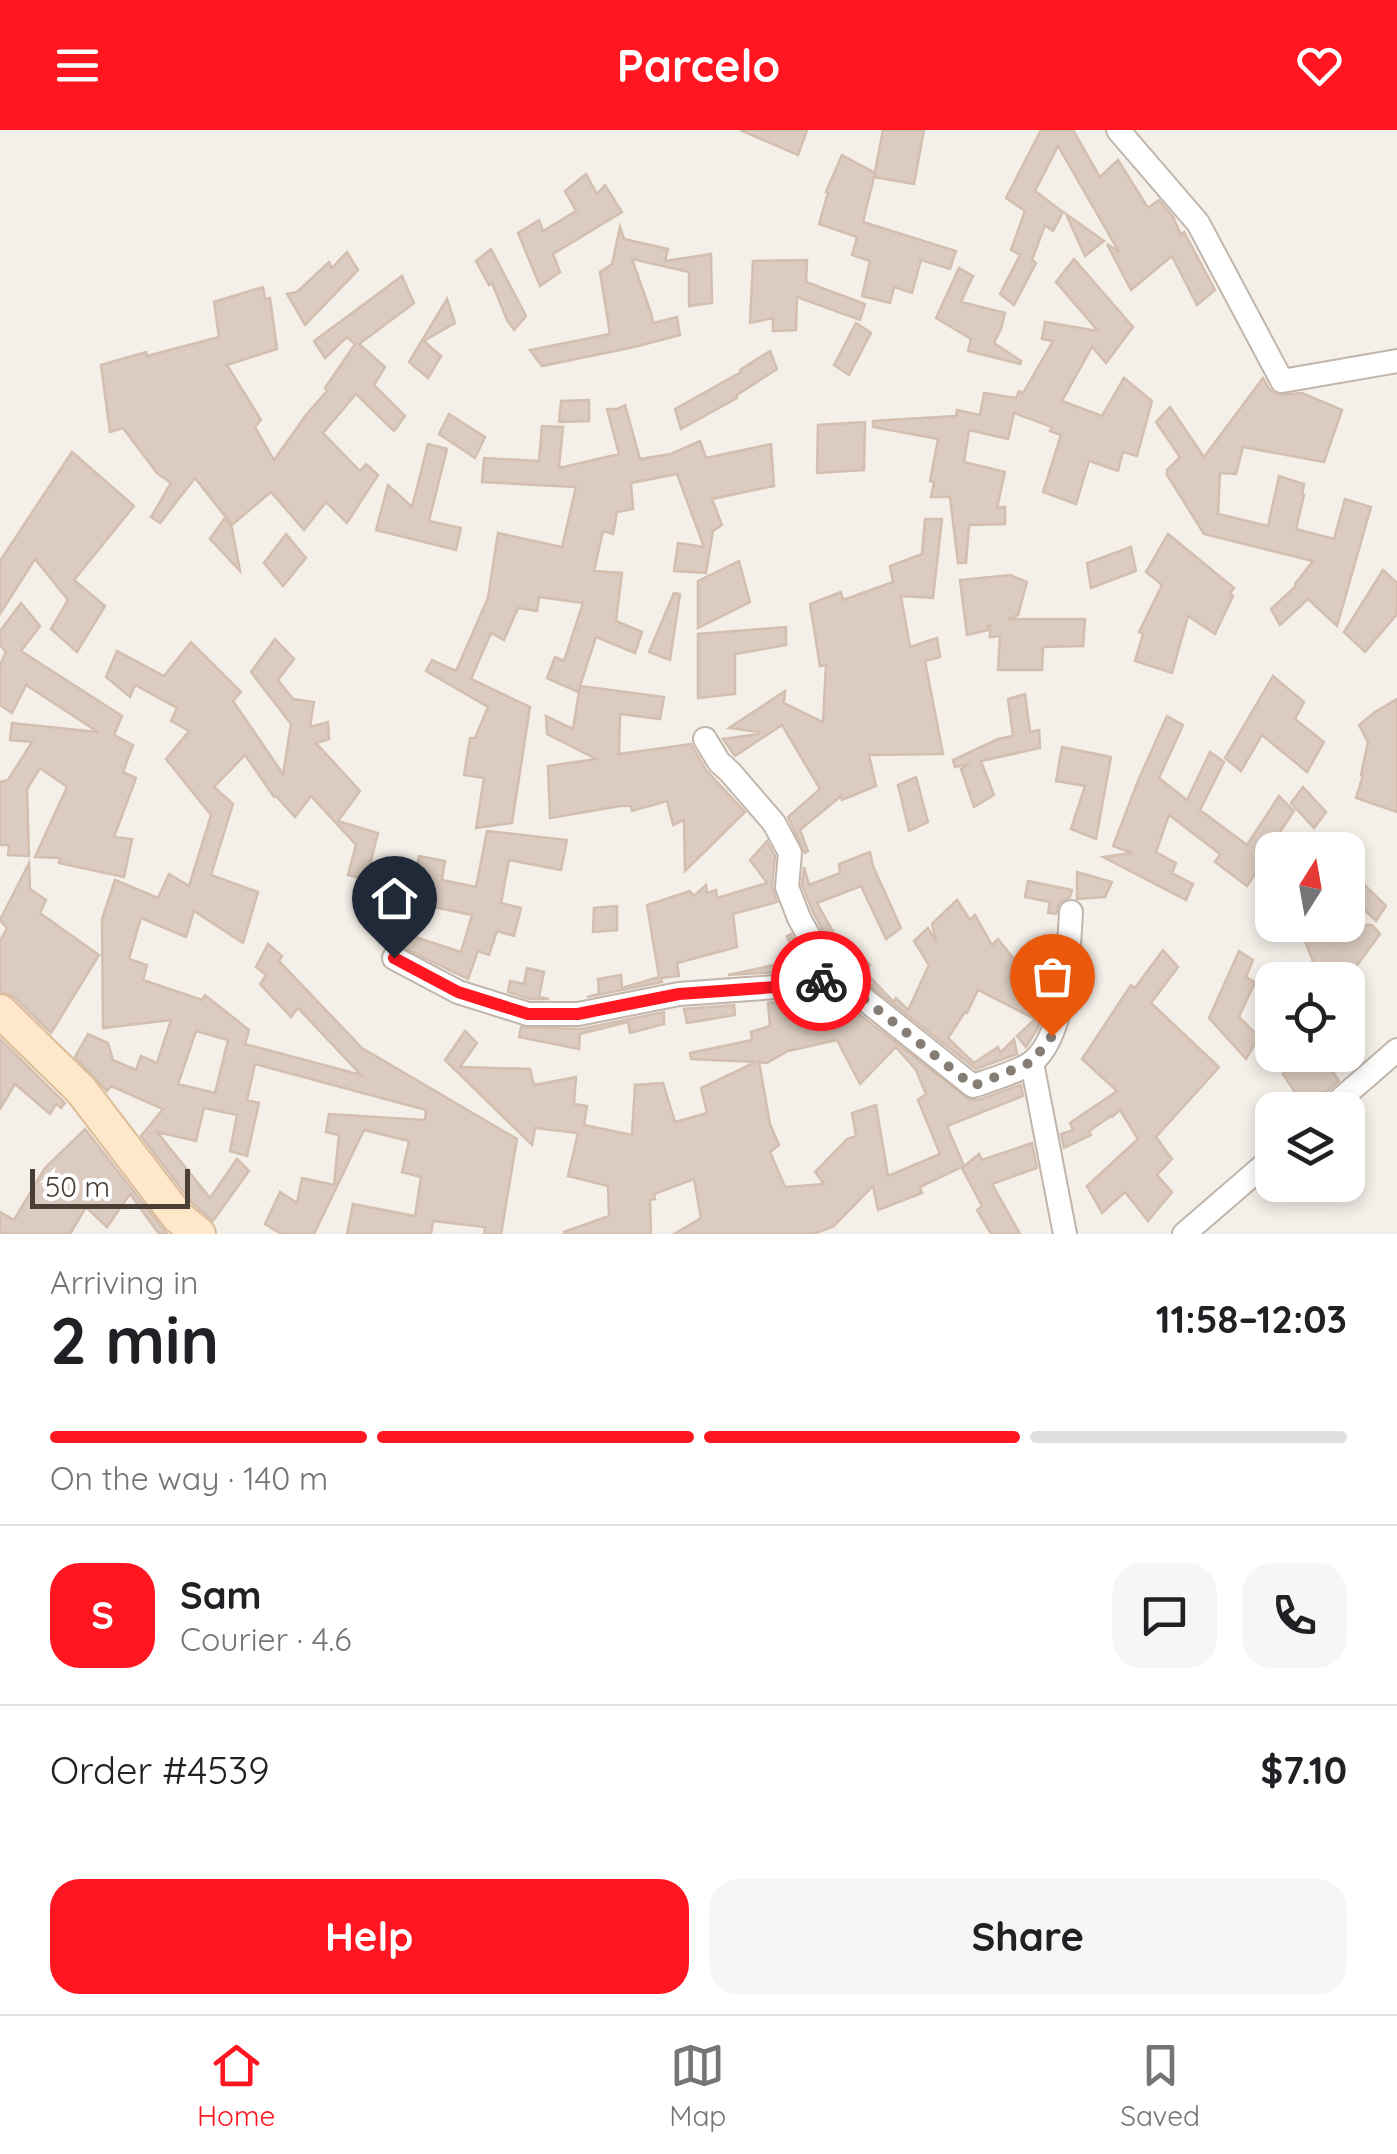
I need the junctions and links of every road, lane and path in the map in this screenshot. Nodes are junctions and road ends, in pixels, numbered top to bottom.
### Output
1 (1118, 130) edge
2 (1397, 361) edge
3 (705, 739) dead end
4 (1071, 912) dead end
5 (394, 958) dead end
6 (829, 974) junction
7 (0, 1012) edge
8 (1397, 1050) edge
9 (1032, 1062) junction
10 (1349, 1092) edge
11 (1255, 1173) edge
12 (199, 1234) edge
13 (1064, 1234) edge
14 (1184, 1234) edge

1 - 2 street
3 - 6 street
4 - 9 street
5 - 6 street
6 - 9 street
7 - 12 street
8 - 10 street
9 - 13 street
11 - 14 street

